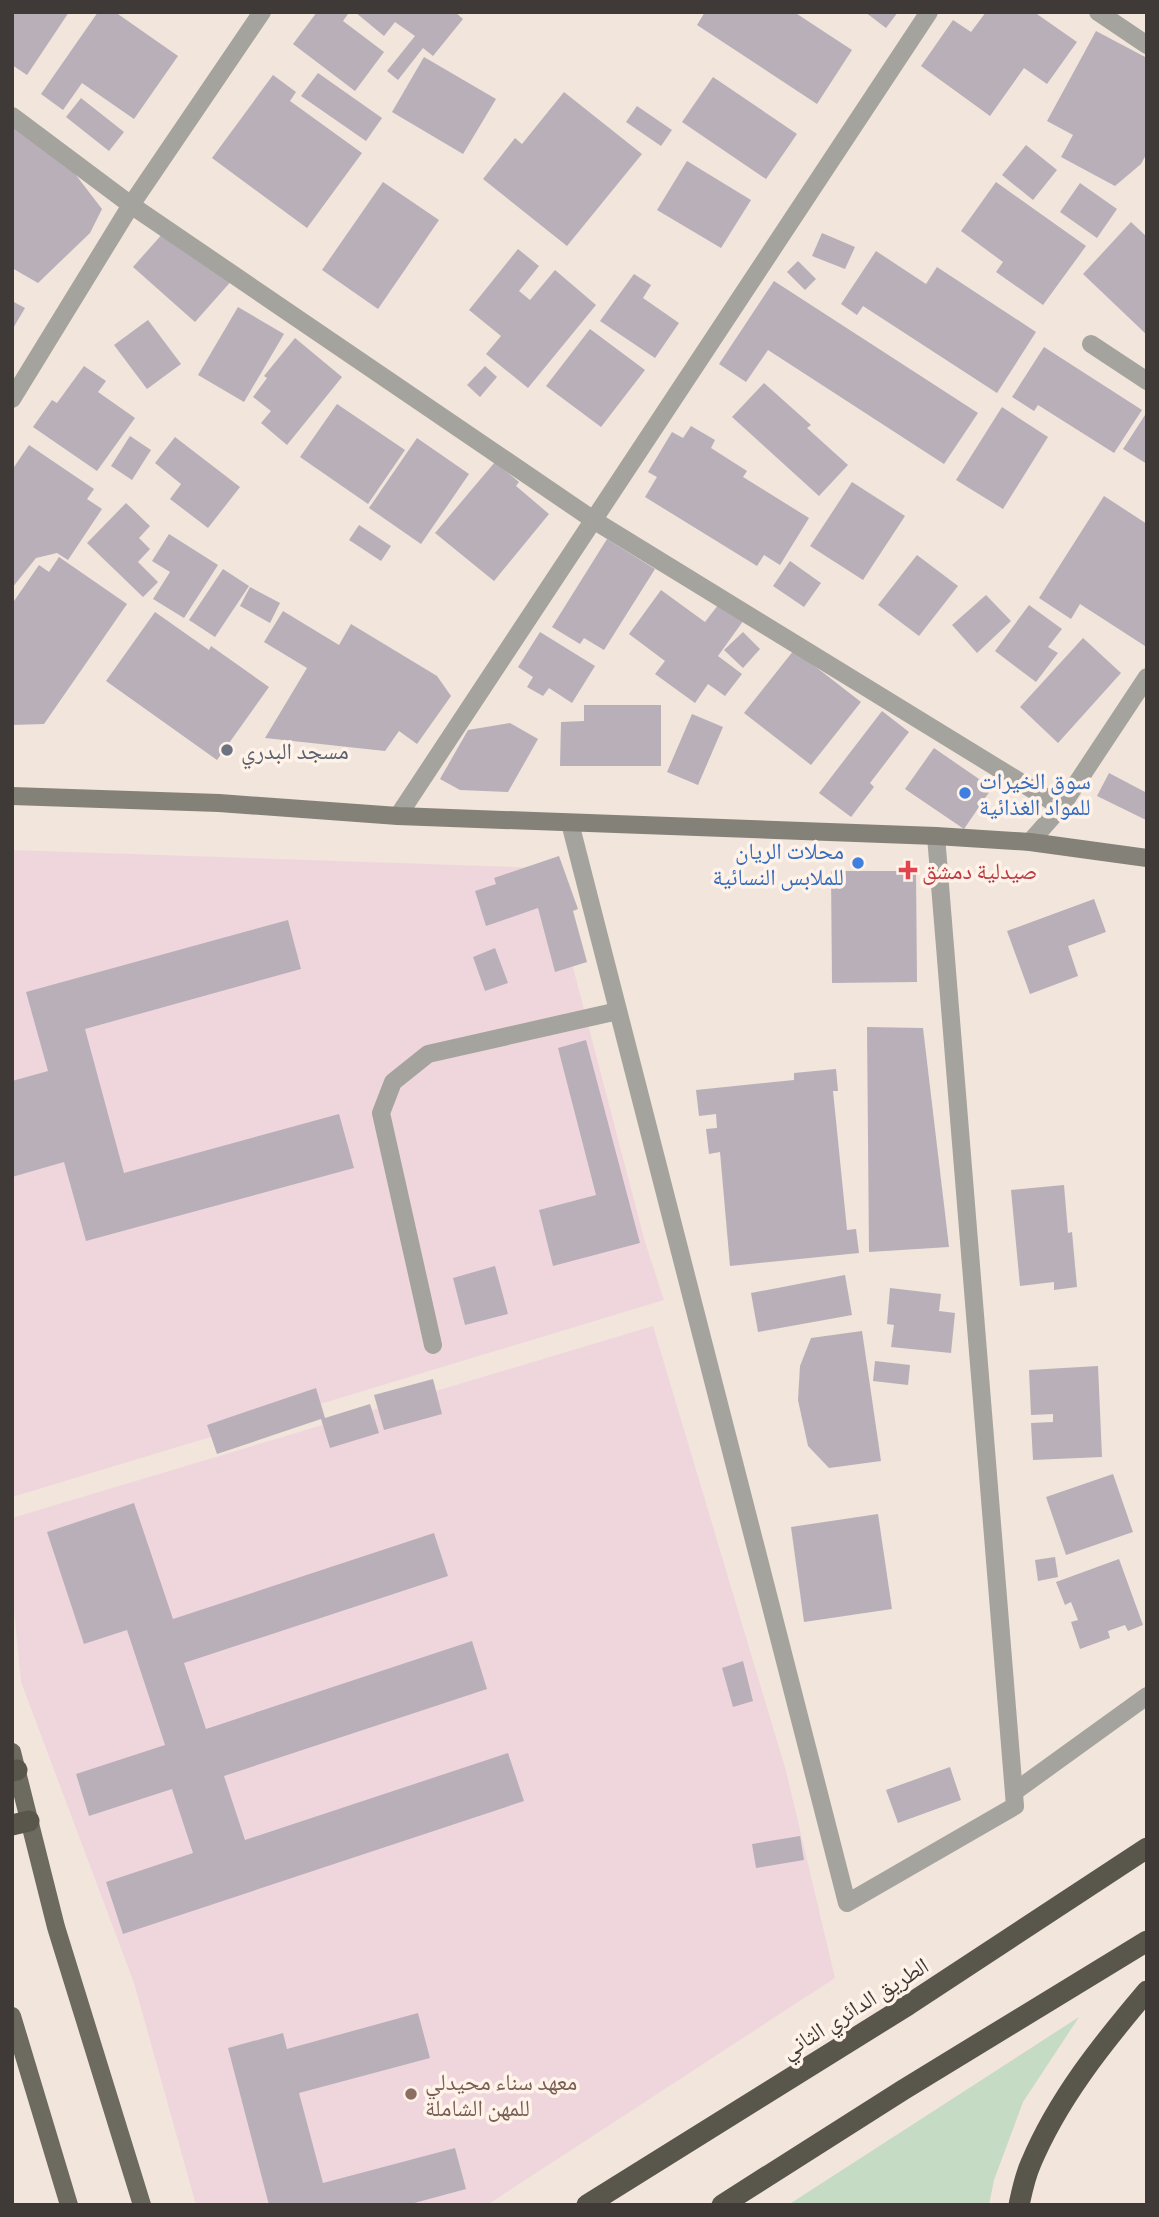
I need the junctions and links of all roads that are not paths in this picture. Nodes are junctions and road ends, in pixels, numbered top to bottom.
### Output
1 (262, 12) edge
2 (929, 12) edge
3 (1098, 12) edge
4 (1147, 45) edge
5 (12, 116) edge
6 (131, 205) junction
7 (1091, 344) dead end
8 (1147, 381) edge
9 (12, 399) edge
10 (595, 521) junction
11 (1147, 677) edge
12 (13, 796) edge
13 (1061, 807) junction
14 (398, 816) junction
15 (570, 823) junction
16 (936, 836) junction
17 (1030, 842) junction
18 (1147, 858) edge
19 (618, 1011) junction
20 (433, 1345) dead end
21 (1147, 1696) edge
22 (14, 1764) edge
23 (1014, 1792) junction
24 (21, 1823) edge
25 (1147, 1848) edge
26 (1147, 1941) edge
27 (1147, 1991) edge
28 (12, 2016) edge
29 (69, 2205) edge
30 (142, 2205) edge
31 (587, 2205) edge
32 (722, 2205) edge
33 (1019, 2205) edge

1 - 6 street
2 - 10 street
3 - 4 street
5 - 6 street
6 - 9 street
6 - 10 street
7 - 8 street
10 - 13 street
10 - 14 street
11 - 13 street
12 - 14 main road
13 - 17 street
14 - 15 main road
15 - 16 main road
15 - 19 street
16 - 17 main road
16 - 23 street
17 - 18 main road
19 - 20 street
19 - 23 street
21 - 23 street
22 - 24 main road
24 - 30 main road
25 - 31 highway, الطريق الدائري الثاني
26 - 32 highway
27 - 33 highway
28 - 29 main road

